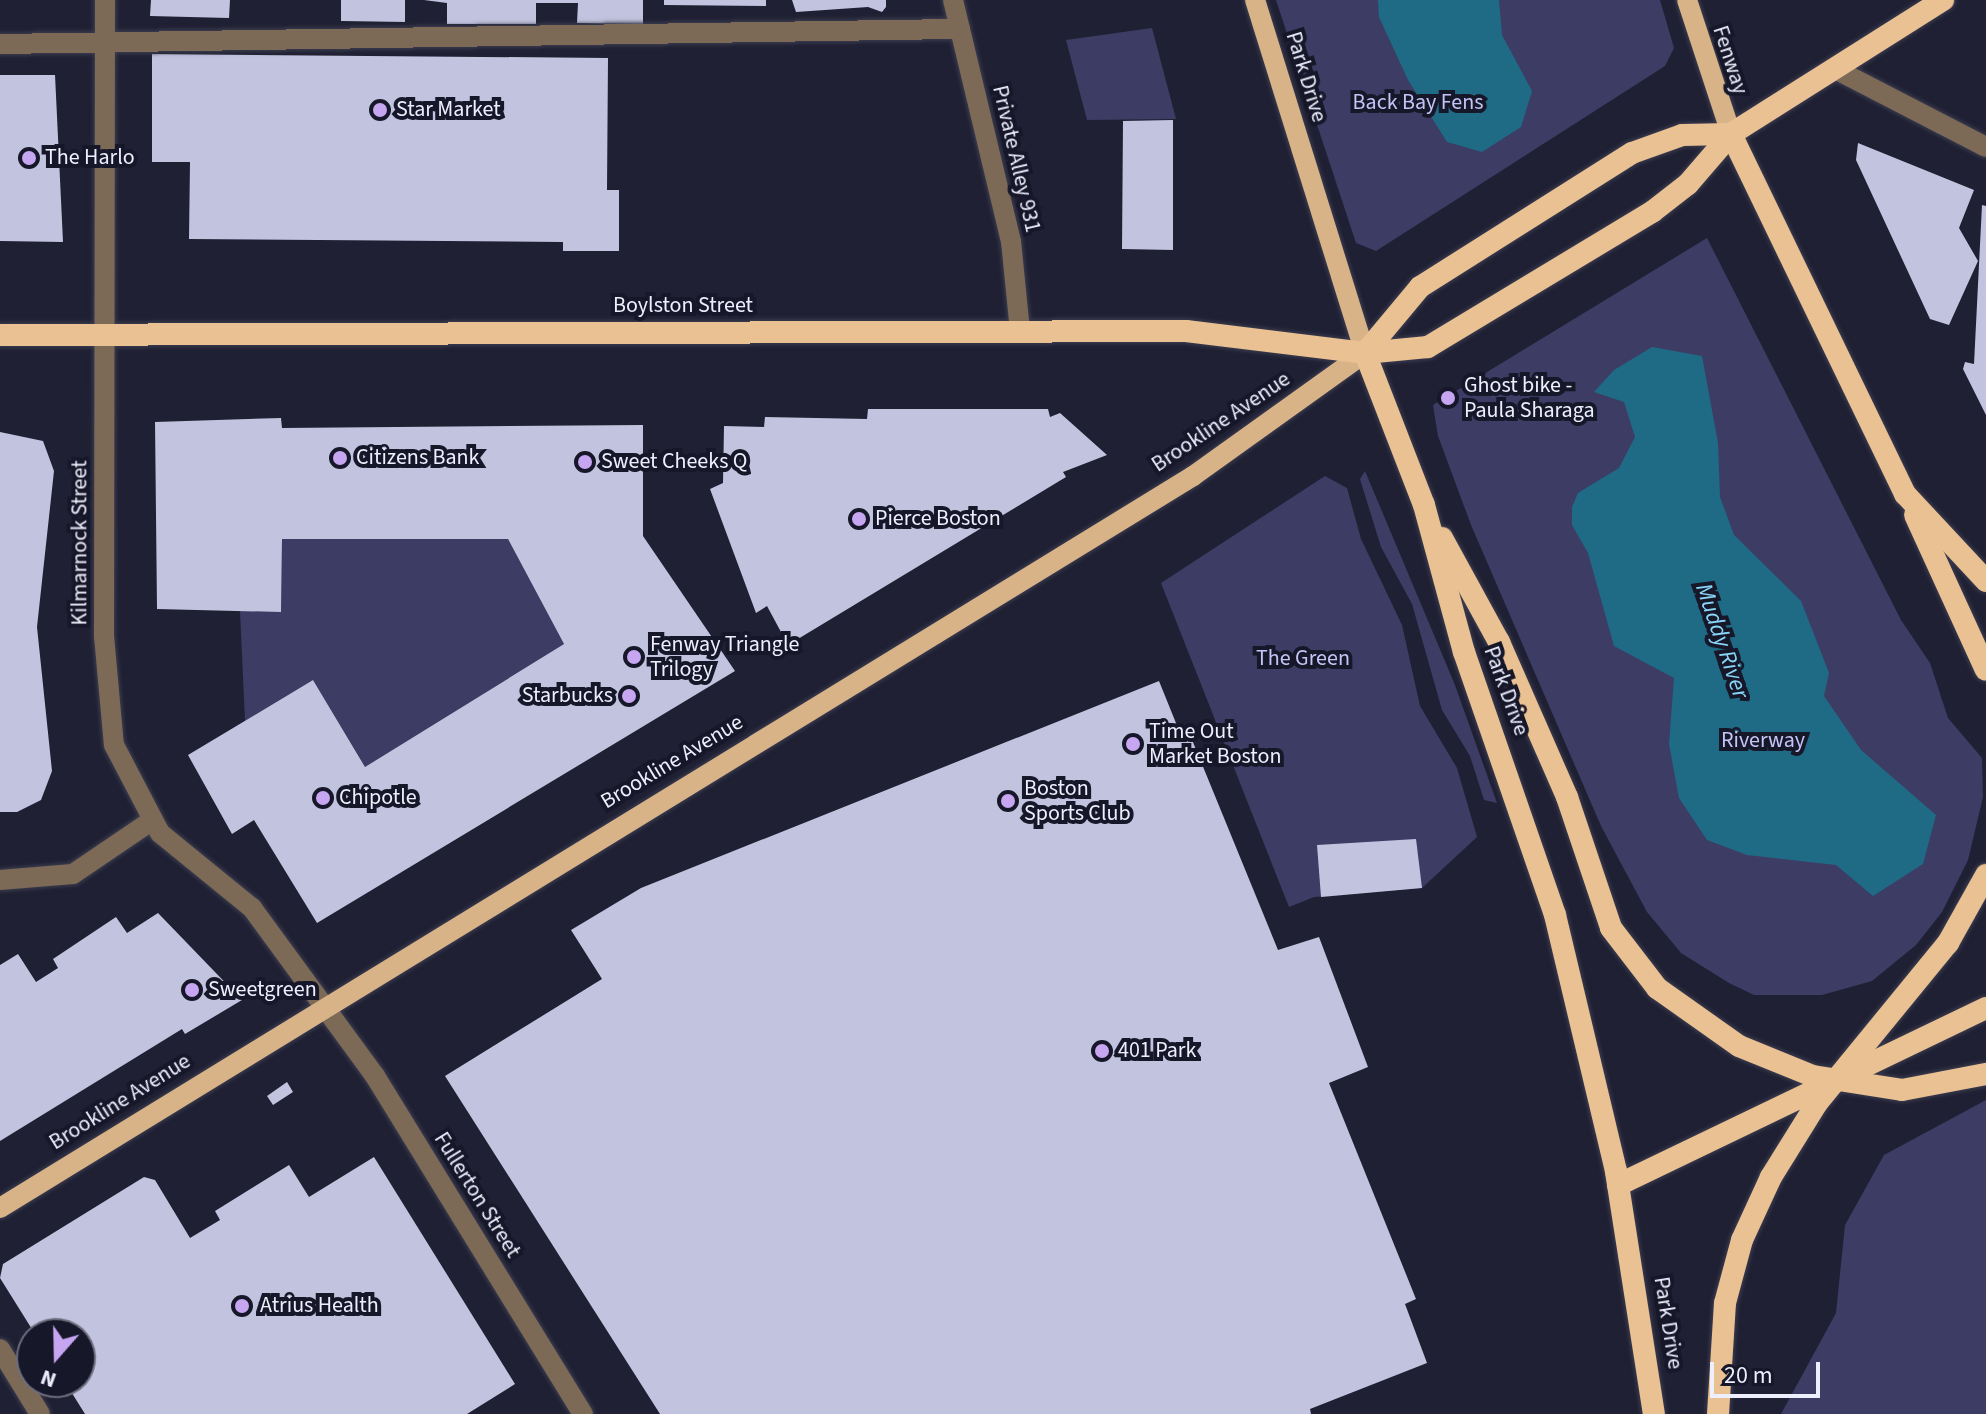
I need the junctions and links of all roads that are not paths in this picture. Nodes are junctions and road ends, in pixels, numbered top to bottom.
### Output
1 (105, 0) edge
2 (953, 0) edge
3 (1255, 0) edge
4 (1687, 0) edge
5 (1943, 0) edge
6 (960, 29) junction
7 (0, 44) edge
8 (105, 45) junction
9 (1835, 69) junction
10 (1731, 134) junction
11 (1986, 147) edge
12 (1020, 331) junction
13 (103, 333) junction
14 (0, 335) edge
15 (1365, 353) junction
16 (1905, 494) junction
17 (1424, 505) junction
18 (1986, 581) edge
19 (1986, 670) edge
20 (151, 821) junction
21 (1986, 875) edge
22 (0, 880) edge
23 (324, 1005) junction
24 (1986, 1008) edge
25 (1986, 1074) edge
26 (1834, 1081) junction
27 (1618, 1185) junction
28 (0, 1208) edge
29 (0, 1349) edge
30 (575, 1411) edge
31 (40, 1414) edge
32 (1654, 1414) edge
33 (1718, 1414) edge

1 - 8 street, Kilmarnock Street
2 - 6 street, Private Alley 931
3 - 15 main road, Park Drive
4 - 10 main road, Fenway
5 - 9 highway, Brookline Avenue
6 - 8 street
6 - 12 street, Private Alley 931
7 - 8 street
8 - 13 street, Kilmarnock Street
9 - 10 highway, Brookline Avenue
9 - 11 street
10 - 15 highway, Brookline Avenue
10 - 15 highway, Brookline Avenue
10 - 16 highway
12 - 13 highway, Boylston Street
12 - 15 highway, Boylston Street
13 - 14 highway, Boylston Street
13 - 20 street, Kilmarnock Street
15 - 17 highway, Park Drive
15 - 23 main road, Brookline Avenue
16 - 18 highway
16 - 19 highway
17 - 26 highway
17 - 27 highway, Park Drive
20 - 22 street
20 - 23 street, Kilmarnock Street
21 - 26 highway, Park Drive
23 - 28 main road, Brookline Avenue
23 - 30 street, Fullerton Street
24 - 26 highway
25 - 26 highway
26 - 27 highway
26 - 33 highway, Park Drive
27 - 32 highway, Park Drive
29 - 31 street

